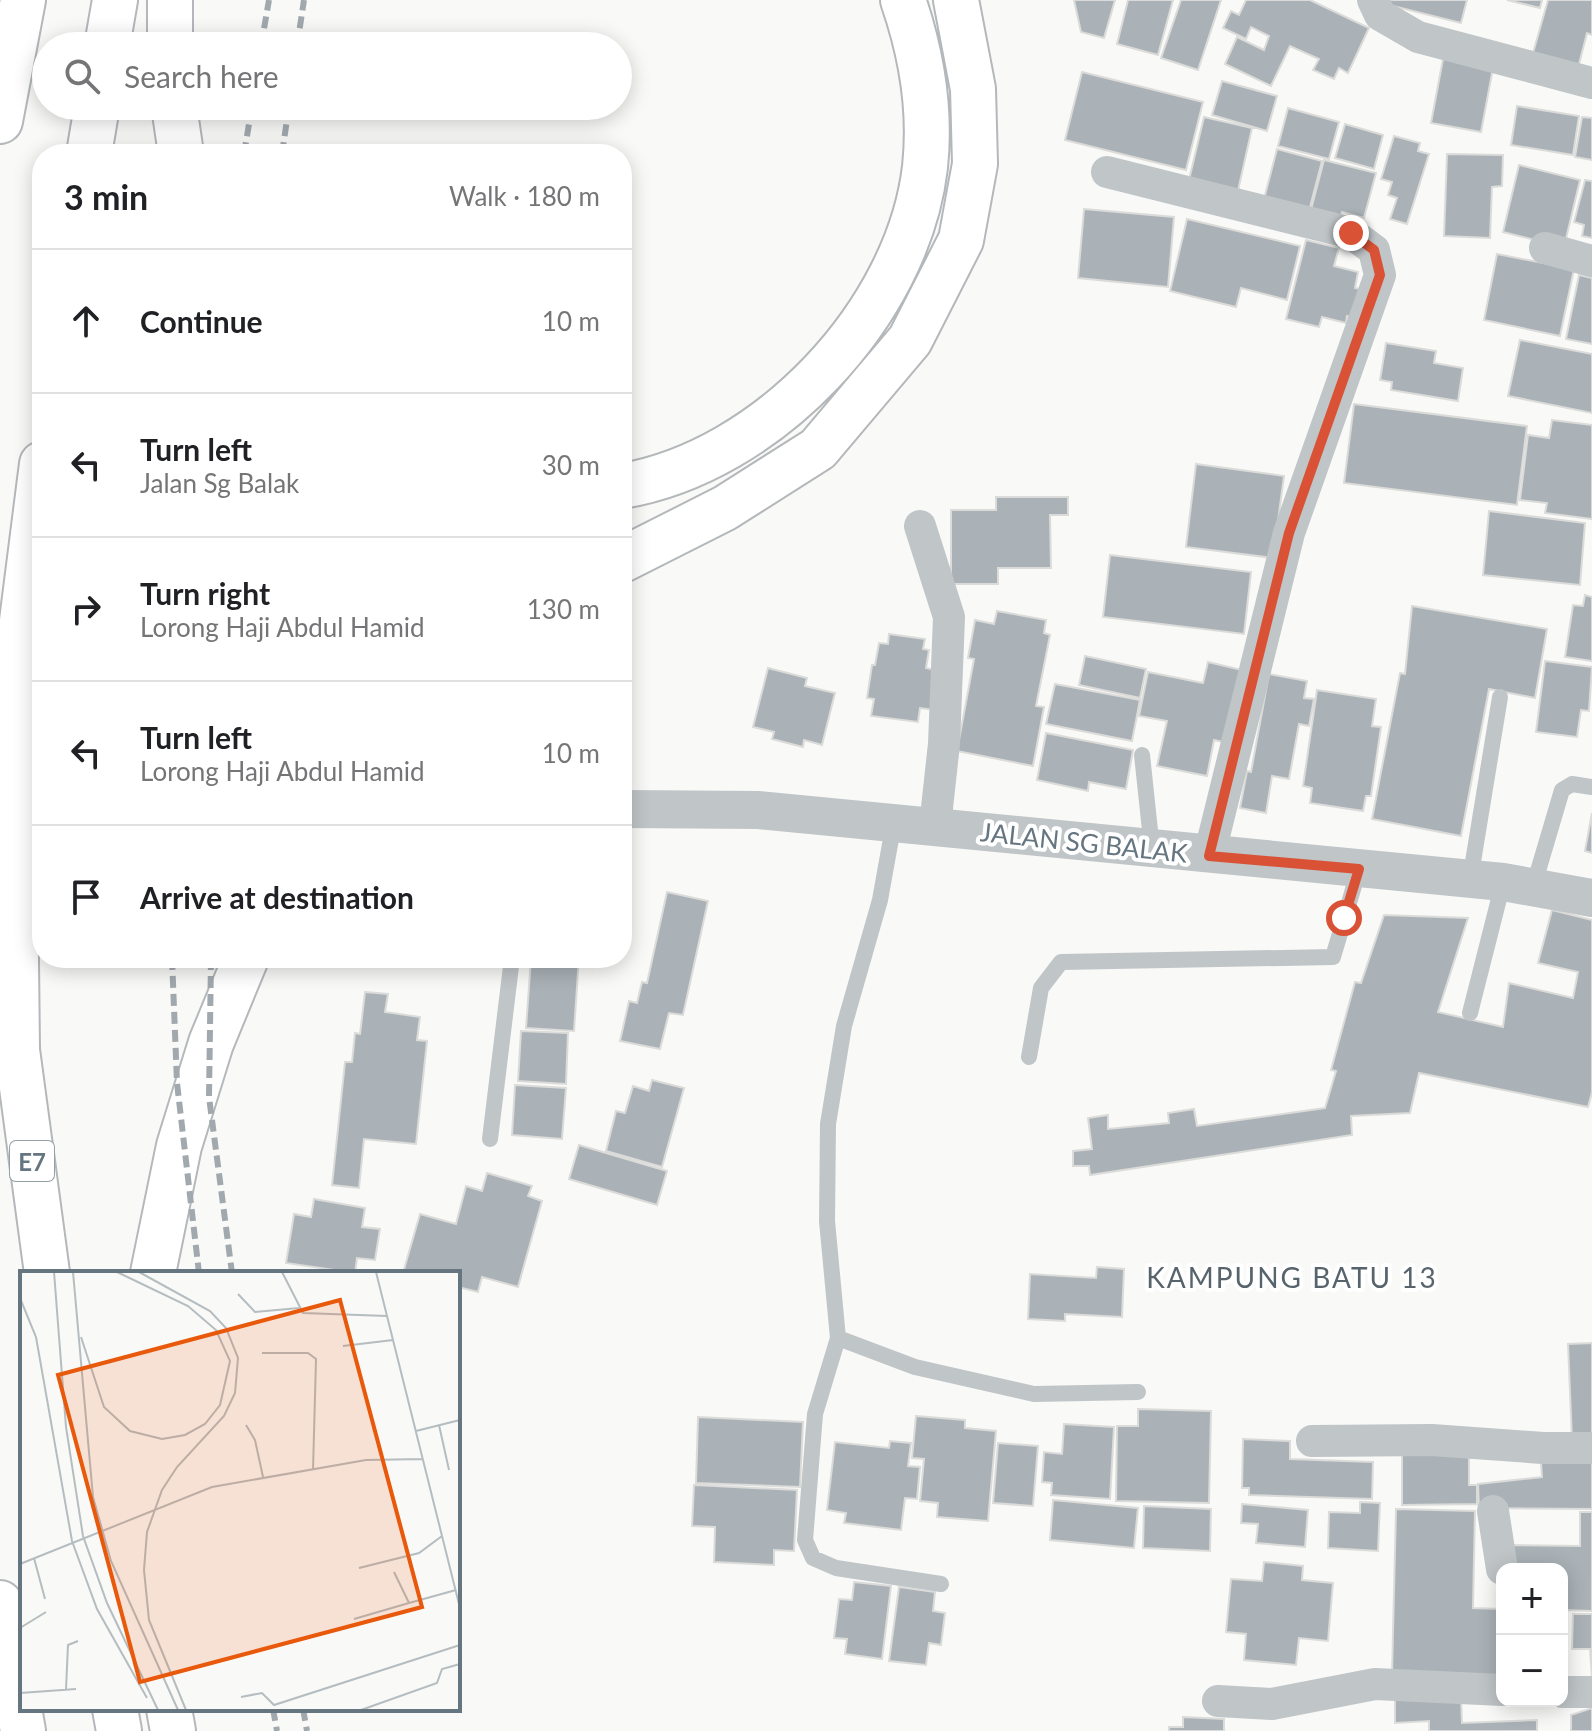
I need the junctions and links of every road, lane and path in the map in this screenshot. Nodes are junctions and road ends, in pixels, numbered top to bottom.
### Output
1 (23, 0) edge
2 (115, 0) edge
3 (170, 0) edge
4 (903, 0) edge
5 (956, 0) edge
6 (1373, 0) edge
7 (109, 32) edge
8 (170, 32) edge
9 (1592, 83) edge
10 (95, 120) edge
11 (176, 120) edge
12 (0, 121) edge
13 (91, 144) edge
14 (180, 144) edge
15 (1107, 172) dead end
16 (1545, 248) dead end
17 (1592, 261) edge
18 (632, 484) edge
19 (920, 526) dead end
20 (32, 543) edge
21 (632, 555) edge
22 (1500, 697) dead end
23 (1142, 755) dead end
24 (1592, 787) edge
25 (632, 809) edge
26 (894, 822) junction
27 (935, 826) junction
28 (1152, 849) junction
29 (1209, 856) junction
30 (1359, 869) junction
31 (32, 878) edge
32 (0, 882) edge
33 (1502, 883) junction
34 (1592, 898) edge
35 (242, 968) edge
36 (511, 968) edge
37 (1470, 1013) dead end
38 (1029, 1057) dead end
39 (490, 1139) dead end
40 (47, 1271) edge
41 (153, 1271) edge
42 (838, 1338) junction
43 (1138, 1392) dead end
44 (1312, 1441) dead end
45 (1592, 1448) edge
46 (1493, 1511) dead end
47 (1501, 1563) edge
48 (941, 1584) dead end
49 (0, 1603) edge
50 (1496, 1690) edge
51 (1568, 1692) edge
52 (1592, 1692) edge
53 (1218, 1701) dead end
54 (115, 1711) edge
55 (169, 1711) edge
56 (23, 1731) edge
57 (119, 1731) edge
58 (173, 1731) edge

1 - 12 highway
2 - 7 highway
3 - 8 highway
4 - 18 highway
5 - 21 highway
6 - 9 street
10 - 13 highway
11 - 14 highway
15 - 29 street
16 - 17 street
19 - 27 street
20 - 40 highway, E7, bridge
22 - 33 lane
23 - 28 lane
24 - 33 lane
25 - 26 street, JALAN SG BALAK
26 - 27 street, JALAN SG BALAK
26 - 42 lane
27 - 28 street, JALAN SG BALAK
28 - 29 street, JALAN SG BALAK
29 - 30 street, JALAN SG BALAK
30 - 33 street, JALAN SG BALAK
30 - 38 lane
31 - 32 street
33 - 34 street, JALAN SG BALAK
33 - 37 lane
35 - 41 highway
36 - 39 lane
42 - 43 lane
42 - 48 lane
44 - 45 street
46 - 47 street
49 - 56 highway
50 - 53 street
51 - 52 street
54 - 57 highway
55 - 58 highway

